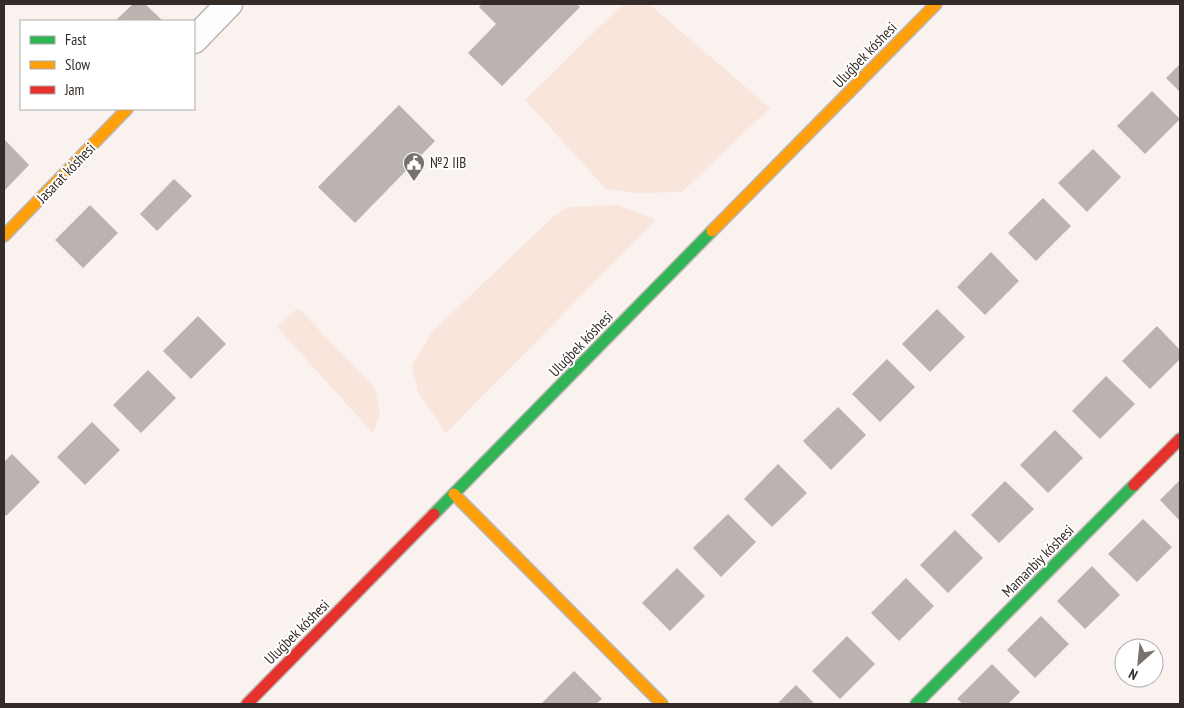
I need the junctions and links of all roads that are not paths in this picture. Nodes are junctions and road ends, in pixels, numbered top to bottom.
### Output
1 (229, 4) edge
2 (936, 4) edge
3 (195, 39) edge
4 (127, 110) edge
5 (4, 236) edge
6 (1180, 440) edge
7 (454, 494) junction
8 (247, 704) edge
9 (662, 704) edge
10 (916, 704) edge

1 - 3 street
2 - 7 street, Uluǵbek kóshesi
4 - 5 street, Jasarat kóshesi
6 - 10 street, Mamanbiy kóshesi
7 - 8 street, Uluǵbek kóshesi
7 - 9 street

